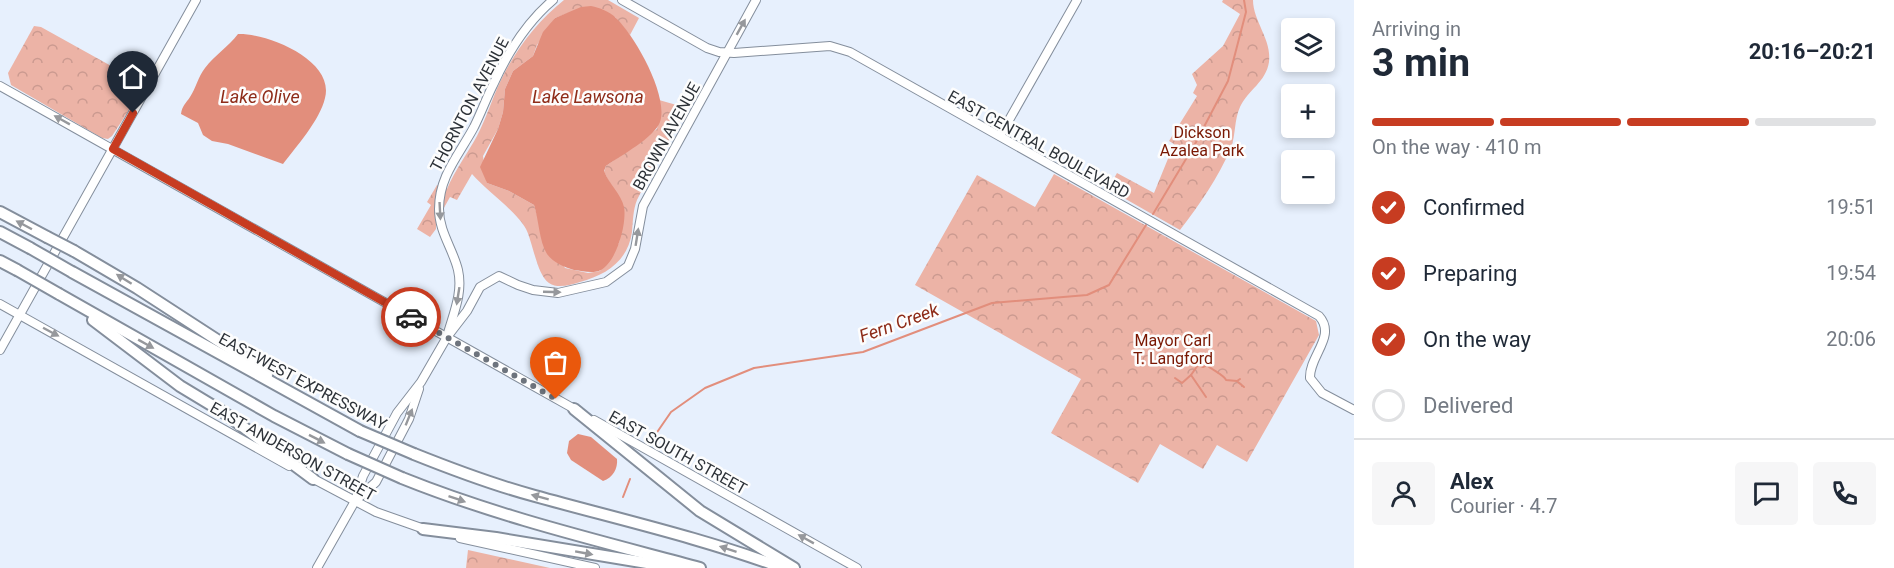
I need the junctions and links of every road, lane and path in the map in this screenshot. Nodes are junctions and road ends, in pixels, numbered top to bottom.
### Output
1 (196, 0) edge
2 (553, 0) edge
3 (622, 0) edge
4 (756, 0) edge
5 (1077, 0) edge
6 (727, 53) junction
7 (0, 86) edge
8 (1000, 136) junction
9 (113, 149) junction
10 (0, 212) edge
11 (0, 232) edge
12 (0, 261) edge
13 (59, 294) junction
14 (0, 304) edge
15 (19, 315) junction
16 (447, 337) junction
17 (0, 350) edge
18 (421, 382) junction
19 (293, 395) junction
20 (574, 409) junction
21 (1354, 410) edge
22 (313, 479) junction
23 (355, 501) junction
24 (423, 529) junction
25 (317, 568) edge
26 (595, 568) edge
27 (677, 568) edge
28 (700, 568) edge
29 (783, 568) edge
30 (794, 568) edge
31 (857, 568) edge

1 - 9 street
2 -> 16 street, THORNTON AVENUE
3 - 6 street, EAST CENTRAL BOULEVARD
6 -> 4 street, BROWN AVENUE
5 - 8 street
6 - 8 street, EAST CENTRAL BOULEVARD
16 -> 6 street, BROWN AVENUE
9 -> 7 street
8 - 21 street, EAST CENTRAL BOULEVARD
9 - 15 street
9 - 16 street
19 -> 10 highway, bridge
11 - 19 highway, EAST-WEST EXPRESSWAY, bridge
12 - 13 highway, bridge
13 - 22 highway
13 -> 28 highway, bridge
14 - 15 street, EAST ANDERSON STREET
15 - 17 street
15 -> 22 street, EAST ANDERSON STREET
16 - 18 street
16 - 20 street, EAST SOUTH STREET
18 - 23 street
23 -> 18 street
29 -> 19 highway, EAST-WEST EXPRESSWAY, bridge
20 - 30 highway
31 -> 20 street, EAST SOUTH STREET
22 - 23 street, EAST ANDERSON STREET
23 - 24 street, EAST ANDERSON STREET
23 - 25 street
24 - 26 street, EAST ANDERSON STREET
24 -> 27 highway

